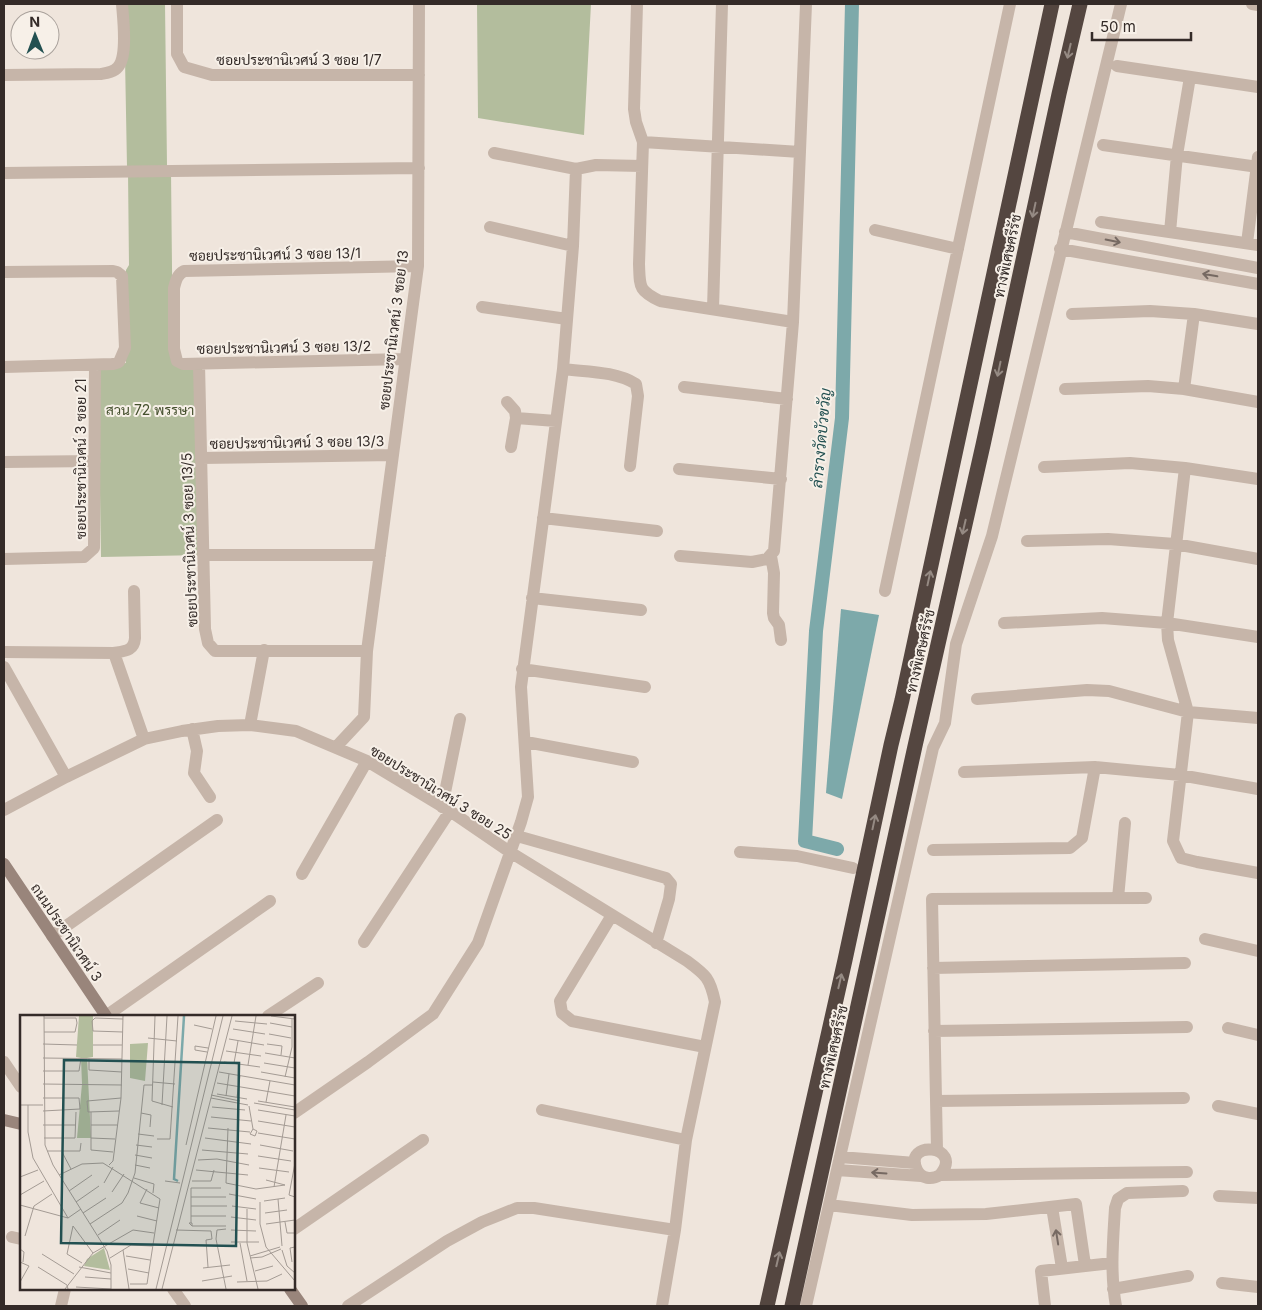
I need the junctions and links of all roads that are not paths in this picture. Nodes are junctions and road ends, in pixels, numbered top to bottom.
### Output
1 (122, 4) edge
2 (177, 4) edge
3 (419, 4) edge
4 (637, 4) edge
5 (722, 4) edge
6 (806, 4) edge
7 (1010, 4) edge
8 (1052, 4) edge
9 (1080, 4) edge
10 (1121, 4) edge
11 (1252, 4) edge
12 (1258, 5) edge
13 (1117, 66) dead end
14 (4, 75) edge
15 (420, 75) junction
16 (1190, 77) junction
17 (1258, 87) edge
18 (643, 142) junction
19 (1103, 144) dead end
20 (718, 147) junction
21 (800, 152) junction
22 (494, 153) dead end
23 (1177, 155) junction
24 (1258, 163) edge
25 (642, 166) junction
26 (419, 168) junction
27 (576, 169) junction
28 (4, 173) edge
29 (1101, 222) dead end
30 (490, 226) dead end
31 (874, 230) dead end
32 (1065, 232) junction
33 (1170, 232) junction
34 (1253, 244) edge
35 (574, 246) junction
36 (958, 249) junction
37 (1060, 249) junction
38 (418, 266) junction
39 (1258, 268) edge
40 (4, 272) edge
41 (1258, 284) edge
42 (482, 307) dead end
43 (713, 309) junction
44 (1072, 314) dead end
45 (1194, 314) junction
46 (174, 319) joint
47 (567, 319) junction
48 (793, 322) junction
49 (1258, 324) edge
50 (406, 359) junction
51 (199, 364) junction
52 (96, 365) junction
53 (4, 366) edge
54 (563, 369) junction
55 (684, 387) dead end
56 (1065, 389) dead end
57 (1184, 389) junction
58 (787, 399) junction
59 (507, 402) dead end
60 (1258, 402) edge
61 (516, 418) junction
62 (556, 421) junction
63 (511, 447) dead end
64 (394, 455) junction
65 (201, 458) junction
66 (95, 460) junction
67 (4, 462) edge
68 (630, 466) dead end
69 (1044, 467) dead end
70 (1184, 468) junction
71 (679, 469) dead end
72 (781, 479) junction
73 (1258, 479) edge
74 (543, 518) junction
75 (658, 531) dead end
76 (1027, 541) dead end
77 (1175, 544) junction
78 (203, 555) junction
79 (380, 555) junction
80 (680, 556) dead end
81 (771, 556) junction
82 (4, 559) edge
83 (1258, 559) edge
84 (134, 591) dead end
85 (885, 591) dead end
86 (532, 598) junction
87 (641, 610) dead end
88 (1167, 623) junction
89 (1004, 624) dead end
90 (1258, 637) edge
91 (781, 640) dead end
92 (264, 650) junction
93 (367, 651) junction
94 (4, 652) edge
95 (114, 653) junction
96 (4, 667) edge
97 (522, 669) junction
98 (645, 687) dead end
99 (977, 699) dead end
100 (1188, 712) junction
101 (1258, 718) edge
102 (460, 719) dead end
103 (250, 725) junction
104 (192, 729) junction
105 (144, 740) junction
106 (526, 742) junction
107 (336, 747) junction
108 (367, 761) junction
109 (633, 762) dead end
110 (1095, 767) junction
111 (964, 772) dead end
112 (1180, 775) junction
113 (66, 777) junction
114 (1258, 789) edge
115 (210, 797) dead end
116 (446, 809) junction
117 (4, 810) edge
118 (217, 820) dead end
119 (1125, 823) dead end
120 (517, 836) junction
121 (933, 850) dead end
122 (510, 852) junction
123 (740, 852) dead end
124 (4, 864) edge
125 (853, 868) dead end
126 (1258, 873) edge
127 (302, 874) dead end
128 (1118, 898) junction
129 (1146, 898) dead end
130 (270, 901) dead end
131 (612, 915) junction
132 (52, 936) junction
133 (1205, 939) dead end
134 (364, 942) dead end
135 (656, 943) junction
136 (1258, 951) edge
137 (1186, 963) dead end
138 (933, 968) junction
139 (318, 983) dead end
140 (105, 1015) edge
141 (107, 1015) edge
142 (270, 1015) edge
143 (1187, 1027) dead end
144 (1228, 1028) dead end
145 (934, 1031) junction
146 (1258, 1035) edge
147 (705, 1047) junction
148 (4, 1062) edge
149 (20, 1086) edge
150 (1184, 1098) dead end
151 (936, 1101) junction
152 (1218, 1106) dead end
153 (542, 1110) dead end
154 (295, 1112) edge
155 (1258, 1114) edge
156 (4, 1120) edge
157 (20, 1124) edge
158 (423, 1140) dead end
159 (686, 1140) junction
160 (937, 1150) junction
161 (840, 1157) junction
162 (915, 1163) junction
163 (837, 1170) junction
164 (1187, 1172) dead end
165 (940, 1175) junction
166 (921, 1176) junction
167 (1183, 1191) dead end
168 (1219, 1196) dead end
169 (1258, 1198) edge
170 (829, 1205) junction
171 (1052, 1207) junction
172 (295, 1228) edge
173 (675, 1230) junction
174 (1112, 1263) junction
175 (1085, 1265) junction
176 (1062, 1268) junction
177 (1188, 1276) dead end
178 (1222, 1283) dead end
179 (1258, 1287) edge
180 (1113, 1289) junction
181 (65, 1290) edge
182 (174, 1290) edge
183 (291, 1290) edge
184 (61, 1306) edge
185 (185, 1306) edge
186 (302, 1306) edge
187 (348, 1306) edge
188 (662, 1306) edge
189 (767, 1306) edge
190 (792, 1306) edge
191 (806, 1306) edge
192 (1045, 1306) edge
193 (1116, 1306) edge

1 - 14 street
2 - 15 street, ซอยประชานิเวศน์ 3 ซอย 1/7
3 - 15 street, ซอยประชานิเวศน์ 3 ซอย 13
4 - 18 street
5 - 20 street
6 - 21 street
7 - 36 street
189 -> 8 highway, ทางพิเศษศรีรัช
9 -> 190 highway, ทางพิเศษศรีรัช
10 - 32 street
11 - 12 street
13 - 16 street
15 - 26 street, ซอยประชานิเวศน์ 3 ซอย 13
16 - 17 street
16 - 23 street
18 - 20 street
18 - 25 street
19 - 23 street
20 - 21 street
20 - 43 street
21 - 48 street
22 - 27 street
23 - 24 street
23 - 33 street
24 - 34 street
25 - 27 street
25 - 43 street
26 - 28 street
26 - 38 street, ซอยประชานิเวศน์ 3 ซอย 13
27 - 35 street
29 - 33 street
30 - 35 street
31 - 36 street
32 - 37 street
32 -> 39 street
33 - 34 street
35 - 47 street
36 - 85 street
41 -> 37 street
37 - 161 street
38 - 46 street, ซอยประชานิเวศน์ 3 ซอย 13/1
38 - 50 street, ซอยประชานิเวศน์ 3 ซอย 13
40 - 52 street
42 - 47 street
43 - 48 street
44 - 45 street
45 - 49 street
45 - 57 street
46 - 51 street, ซอยประชานิเวศน์ 3 ซอย 13/2
47 - 54 street
48 - 58 street
50 - 51 street, ซอยประชานิเวศน์ 3 ซอย 13/2
50 - 64 street, ซอยประชานิเวศน์ 3 ซอย 13
51 - 65 street, ซอยประชานิเวศน์ 3 ซอย 13/5
52 - 53 street
52 - 66 street, ซอยประชานิเวศน์ 3 ซอย 21
54 - 62 street
54 - 68 street
55 - 58 street
56 - 57 street
57 - 60 street
58 - 72 street
59 - 61 street
61 - 62 street
61 - 63 street
62 - 74 street
64 - 65 street, ซอยประชานิเวศน์ 3 ซอย 13/3
64 - 79 street, ซอยประชานิเวศน์ 3 ซอย 13
65 - 78 street, ซอยประชานิเวศน์ 3 ซอย 13/5
66 - 67 street
66 - 82 street, ซอยประชานิเวศน์ 3 ซอย 21
69 - 70 street
70 - 73 street
70 - 77 street
71 - 72 street
72 - 81 street
74 - 75 street
74 - 86 street
76 - 77 street
77 - 83 street
77 - 88 street
78 - 79 street
78 - 92 street, ซอยประชานิเวศน์ 3 ซอย 13/5
79 - 93 street, ซอยประชานิเวศน์ 3 ซอย 13
80 - 81 street
81 - 91 street
84 - 95 street
86 - 87 street
86 - 97 street
88 - 89 street
88 - 90 street
88 - 100 street
92 - 93 street, ซอยประชานิเวศน์ 3 ซอย 13/5
92 - 103 street
93 - 107 street, ซอยประชานิเวศน์ 3 ซอย 13
94 - 95 street
95 - 105 street
96 - 113 street
97 - 98 street
97 - 106 street
99 - 100 street
100 - 101 street
100 - 112 street
102 - 116 street
103 - 104 street, ซอยประชานิเวศน์ 3 ซอย 25
103 - 107 street, ซอยประชานิเวศน์ 3 ซอย 25
104 - 105 street, ซอยประชานิเวศน์ 3 ซอย 25
104 - 115 street
105 - 113 street, ซอยประชานิเวศน์ 3 ซอย 25
106 - 109 street
106 - 120 street
107 - 108 street, ซอยประชานิเวศน์ 3 ซอย 25
108 - 116 street, ซอยประชานิเวศน์ 3 ซอย 25
108 - 127 street
110 - 111 street
110 - 112 street
110 - 121 street
112 - 114 street
112 - 126 street
113 - 117 street, ซอยประชานิเวศน์ 3 ซอย 25
116 - 122 street, ซอยประชานิเวศน์ 3 ซอย 25
116 - 134 street
118 - 132 street
119 - 128 street
120 - 122 street
120 - 135 street
122 - 131 street, ซอยประชานิเวศน์ 3 ซอย 25
122 - 154 street
123 - 125 street
124 - 132 street, ถนนประชานิเวศน์ 3
128 - 129 street
128 - 138 street
130 - 141 street
131 - 135 street, ซอยประชานิเวศน์ 3 ซอย 25
131 - 147 street
132 - 140 street, ถนนประชานิเวศน์ 3
133 - 136 street
135 - 147 street, ซอยประชานิเวศน์ 3 ซอย 25
137 - 138 street
138 - 145 street
139 - 142 street
143 - 145 street
144 - 146 street
145 - 151 street
147 - 159 street
148 - 149 street
150 - 151 street
151 - 160 street
152 - 155 street
153 - 159 street
156 - 157 street
158 - 172 street
159 - 173 street
160 - 162 street
160 - 165 street
161 - 162 street
161 - 163 street
162 - 166 street
166 -> 163 street
163 - 170 street
164 - 165 street
165 - 166 street
167 - 174 street
168 - 169 street
170 - 171 street
170 - 191 street
171 - 175 street
176 -> 171 street
173 - 187 street
173 - 188 street
174 - 175 street
174 - 180 street
175 - 176 street
176 - 192 street
177 - 180 street
178 - 179 street
180 - 193 street
181 - 184 street
182 - 185 street
183 - 186 street

